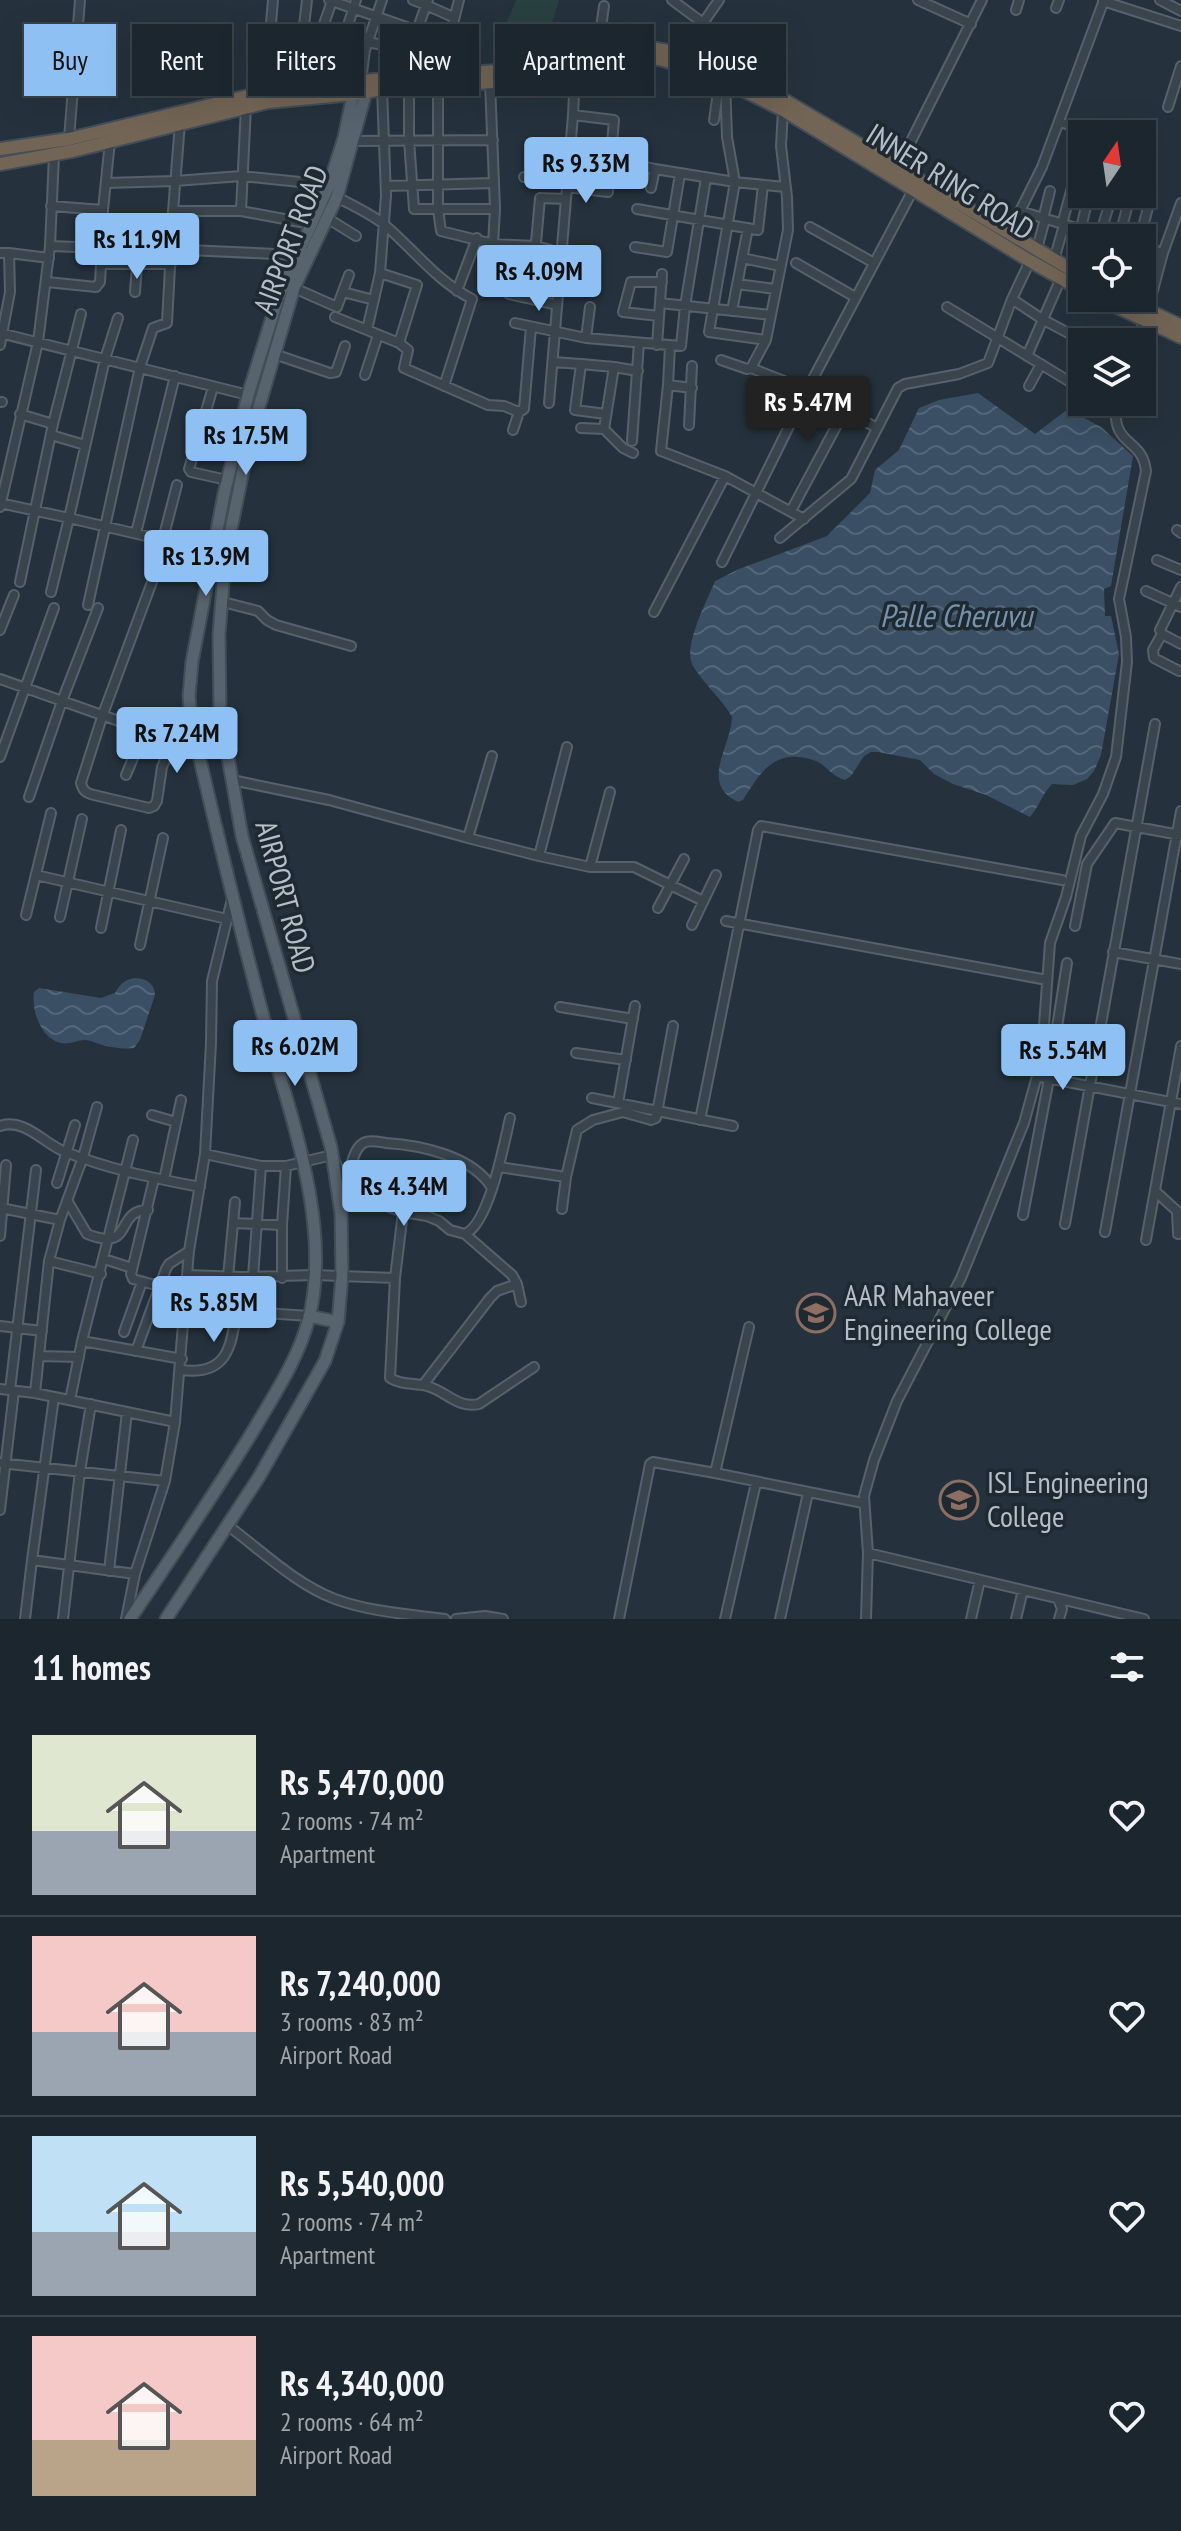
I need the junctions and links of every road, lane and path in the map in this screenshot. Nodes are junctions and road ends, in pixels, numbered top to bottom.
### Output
1 (80, 0) edge
2 (273, 0) edge
3 (307, 0) edge
4 (330, 0) edge
5 (382, 0) edge
6 (413, 0) edge
7 (459, 0) edge
8 (672, 0) edge
9 (719, 0) edge
10 (918, 0) edge
11 (982, 0) edge
12 (1019, 0) edge
13 (1160, 0) edge
14 (1104, 1) edge
15 (931, 2) edge
16 (427, 3) edge
17 (354, 4) edge
18 (604, 6) dead end
19 (1016, 10) dead end
20 (1181, 11) edge
21 (375, 17) junction
22 (453, 17) junction
23 (703, 23) junction
24 (270, 24) edge
25 (304, 24) edge
26 (323, 24) edge
27 (348, 24) edge
28 (397, 24) edge
29 (418, 24) edge
30 (451, 24) edge
31 (601, 24) edge
32 (971, 24) junction
33 (1181, 26) edge
34 (366, 46) junction
35 (380, 47) edge
36 (654, 49) edge
37 (364, 60) edge
38 (1181, 66) edge
39 (495, 81) edge
40 (479, 82) edge
41 (490, 82) junction
42 (248, 96) edge
43 (310, 96) edge
44 (358, 96) edge
45 (359, 96) edge
46 (382, 96) edge
47 (405, 96) edge
48 (439, 96) edge
49 (574, 96) edge
50 (719, 96) edge
51 (723, 96) edge
52 (762, 96) edge
53 (783, 105) junction
54 (246, 106) junction
55 (1168, 107) dead end
56 (573, 115) junction
57 (714, 120) dead end
58 (1060, 122) junction
59 (180, 123) junction
60 (1068, 124) edge
61 (69, 139) junction
62 (384, 140) junction
63 (409, 140) junction
64 (440, 140) junction
65 (493, 140) junction
66 (110, 141) junction
67 (353, 141) junction
68 (569, 148) junction
69 (0, 149) edge
70 (540, 149) dead end
71 (54, 155) junction
72 (611, 159) junction
73 (0, 164) edge
74 (898, 167) junction
75 (655, 169) junction
76 (680, 174) junction
77 (241, 176) junction
78 (524, 177) dead end
79 (706, 178) junction
80 (175, 181) junction
81 (735, 182) junction
82 (106, 183) junction
83 (494, 183) junction
84 (567, 183) junction
85 (329, 185) junction
86 (439, 185) junction
87 (763, 185) junction
88 (386, 186) junction
89 (412, 186) junction
90 (785, 187) junction
91 (651, 188) dead end
92 (913, 190) junction
93 (1050, 191) dead end
94 (337, 197) junction
95 (566, 199) junction
96 (1181, 203) edge
97 (1068, 204) edge
98 (51, 206) junction
99 (438, 209) junction
100 (495, 209) junction
101 (637, 209) dead end
102 (103, 210) junction
103 (173, 211) junction
104 (241, 211) junction
105 (1020, 211) junction
106 (673, 216) junction
107 (327, 218) junction
108 (1044, 219) junction
109 (700, 220) junction
110 (1178, 220) edge
111 (102, 224) junction
112 (311, 224) junction
113 (383, 224) junction
114 (726, 224) junction
115 (1063, 224) junction
116 (1068, 225) edge
117 (172, 227) junction
118 (810, 227) dead end
119 (748, 228) junction
120 (1009, 233) junction
121 (356, 236) dead end
122 (477, 238) junction
123 (493, 244) junction
124 (50, 246) junction
125 (536, 246) junction
126 (635, 247) dead end
127 (102, 248) junction
128 (188, 250) dead end
129 (1156, 251) edge
130 (4, 253) edge
131 (561, 253) junction
132 (1163, 253) junction
133 (297, 255) junction
134 (1033, 255) junction
135 (49, 258) junction
136 (742, 258) junction
137 (1054, 260) junction
138 (796, 263) dead end
139 (874, 263) junction
140 (102, 264) junction
141 (171, 264) junction
142 (137, 265) junction
143 (780, 266) junction
144 (1068, 272) edge
145 (380, 273) junction
146 (1068, 273) edge
147 (349, 275) dead end
148 (1068, 280) edge
149 (47, 282) junction
150 (737, 284) junction
151 (294, 288) junction
152 (775, 289) junction
153 (457, 291) junction
154 (135, 292) dead end
155 (343, 292) junction
156 (509, 294) dead end
157 (855, 297) junction
158 (531, 299) junction
159 (1012, 299) junction
160 (374, 300) junction
161 (660, 303) junction
162 (557, 305) junction
163 (685, 306) junction
164 (590, 307) dead end
165 (947, 307) dead end
166 (712, 308) junction
167 (732, 311) junction
168 (336, 312) junction
169 (1137, 312) edge
170 (1141, 312) edge
171 (81, 314) dead end
172 (771, 315) junction
173 (1145, 315) junction
174 (659, 316) junction
175 (118, 318) dead end
176 (1042, 319) junction
177 (515, 323) dead end
178 (1181, 326) edge
179 (331, 327) dead end
180 (531, 327) junction
181 (1141, 328) edge
182 (367, 330) junction
183 (1, 333) edge
184 (555, 333) junction
185 (1068, 333) edge
186 (378, 335) junction
187 (1181, 337) edge
188 (586, 338) junction
189 (998, 338) junction
190 (766, 340) junction
191 (38, 342) junction
192 (399, 343) junction
193 (639, 343) junction
194 (0, 345) edge
195 (657, 345) junction
196 (345, 346) dead end
197 (670, 346) junction
198 (72, 351) junction
199 (274, 354) junction
200 (1027, 356) junction
201 (105, 359) junction
202 (721, 360) dead end
203 (553, 362) junction
204 (581, 364) junction
205 (1041, 364) junction
206 (692, 366) dead end
207 (140, 367) junction
208 (614, 367) junction
209 (751, 368) junction
210 (638, 371) junction
211 (365, 375) dead end
212 (175, 376) junction
213 (1068, 380) edge
214 (668, 385) junction
215 (444, 386) junction
216 (1029, 386) dead end
217 (213, 387) junction
218 (692, 388) junction
219 (807, 390) junction
220 (854, 393) dead end
221 (248, 395) junction
222 (261, 398) junction
223 (549, 403) dead end
224 (845, 410) junction
225 (519, 412) junction
226 (20, 414) junction
227 (606, 414) junction
228 (1114, 416) edge
229 (53, 424) junction
230 (689, 425) dead end
231 (581, 428) dead end
232 (877, 428) junction
233 (604, 429) junction
234 (513, 430) dead end
235 (51, 435) junction
236 (632, 441) dead end
237 (85, 445) junction
238 (633, 453) dead end
239 (725, 476) junction
240 (227, 480) junction
241 (177, 485) dead end
242 (756, 491) junction
243 (0, 504) edge
244 (34, 511) junction
245 (791, 511) junction
246 (69, 518) junction
247 (804, 519) junction
248 (105, 527) junction
249 (136, 533) junction
250 (780, 538) dead end
251 (163, 539) junction
252 (214, 552) junction
253 (1157, 560) dead end
254 (722, 562) dead end
255 (1181, 570) edge
256 (20, 582) dead end
257 (152, 582) dead end
258 (1181, 587) edge
259 (1146, 591) dead end
260 (51, 592) dead end
261 (14, 595) dead end
262 (223, 602) junction
263 (88, 605) dead end
264 (1177, 605) edge
265 (54, 608) dead end
266 (98, 608) dead end
267 (654, 612) dead end
268 (0, 630) edge
269 (1162, 634) junction
270 (1181, 644) edge
271 (351, 646) dead end
272 (1179, 671) dead end
273 (0, 679) edge
274 (25, 687) junction
275 (62, 701) junction
276 (103, 714) junction
277 (191, 721) junction
278 (1155, 724) dead end
279 (146, 727) junction
280 (567, 747) dead end
281 (197, 749) junction
282 (492, 756) dead end
283 (0, 757) edge
284 (126, 775) dead end
285 (232, 780) junction
286 (610, 792) dead end
287 (29, 797) dead end
288 (1181, 811) edge
289 (51, 813) dead end
290 (82, 819) dead end
291 (1136, 826) junction
292 (121, 830) dead end
293 (1179, 834) edge
294 (163, 838) dead end
295 (468, 838) junction
296 (539, 856) junction
297 (684, 859) dead end
298 (590, 867) junction
299 (36, 875) junction
300 (716, 875) dead end
301 (1062, 880) dead end
302 (68, 882) junction
303 (671, 884) junction
304 (108, 891) junction
305 (233, 897) junction
306 (149, 901) junction
307 (703, 901) junction
308 (658, 908) dead end
309 (26, 915) dead end
310 (60, 917) dead end
311 (227, 919) junction
312 (726, 921) dead end
313 (738, 923) junction
314 (692, 925) dead end
315 (1075, 926) dead end
316 (101, 928) dead end
317 (140, 945) dead end
318 (1113, 952) junction
319 (1154, 959) junction
320 (1067, 963) dead end
321 (1181, 964) edge
322 (1047, 980) junction
323 (635, 1006) dead end
324 (560, 1007) dead end
325 (633, 1019) junction
326 (673, 1026) dead end
327 (1181, 1046) edge
328 (576, 1053) dead end
329 (626, 1060) junction
330 (1037, 1076) junction
331 (1049, 1079) junction
332 (1089, 1087) junction
333 (1129, 1094) junction
334 (592, 1098) dead end
335 (181, 1100) dead end
336 (1171, 1102) junction
337 (618, 1103) junction
338 (1181, 1104) edge
339 (97, 1107) dead end
340 (658, 1111) junction
341 (152, 1115) dead end
342 (510, 1118) dead end
343 (700, 1120) junction
344 (176, 1122) junction
345 (75, 1125) dead end
346 (0, 1126) edge
347 (733, 1126) dead end
348 (133, 1140) dead end
349 (66, 1152) junction
350 (205, 1154) junction
351 (332, 1155) junction
352 (83, 1157) junction
353 (303, 1160) junction
354 (6, 1165) dead end
355 (261, 1166) junction
356 (286, 1166) junction
357 (499, 1167) junction
358 (36, 1170) dead end
359 (126, 1172) junction
360 (566, 1177) junction
361 (159, 1179) junction
362 (57, 1183) dead end
363 (346, 1184) junction
364 (200, 1187) junction
365 (492, 1188) junction
366 (1155, 1191) junction
367 (68, 1202) junction
368 (235, 1202) dead end
369 (1, 1208) edge
370 (562, 1209) dead end
371 (148, 1210) junction
372 (403, 1212) junction
373 (30, 1214) junction
374 (1023, 1215) dead end
375 (60, 1220) junction
376 (233, 1223) junction
377 (257, 1223) junction
378 (1065, 1224) dead end
379 (282, 1225) junction
380 (1105, 1232) dead end
381 (465, 1234) junction
382 (1178, 1234) dead end
383 (0, 1236) edge
384 (109, 1240) junction
385 (1146, 1240) dead end
386 (189, 1251) junction
387 (104, 1259) junction
388 (49, 1261) junction
389 (132, 1268) junction
390 (101, 1274) junction
391 (188, 1275) junction
392 (314, 1275) junction
393 (342, 1276) junction
394 (228, 1277) junction
395 (253, 1277) junction
396 (282, 1278) junction
397 (395, 1278) junction
398 (142, 1282) junction
399 (517, 1284) junction
400 (159, 1286) junction
401 (186, 1299) junction
402 (521, 1302) dead end
403 (236, 1311) junction
404 (309, 1316) junction
405 (338, 1322) junction
406 (0, 1326) edge
407 (749, 1327) dead end
408 (18, 1328) junction
409 (42, 1331) junction
410 (124, 1332) dead end
411 (82, 1341) junction
412 (136, 1351) junction
413 (40, 1356) junction
414 (79, 1357) junction
415 (182, 1359) junction
416 (534, 1367) dead end
417 (181, 1370) junction
418 (423, 1385) junction
419 (0, 1389) edge
420 (12, 1390) junction
421 (35, 1393) junction
422 (54, 1397) junction
423 (70, 1400) junction
424 (91, 1404) junction
425 (127, 1412) junction
426 (175, 1422) junction
427 (3, 1463) edge
428 (45, 1468) junction
429 (80, 1471) junction
430 (715, 1473) junction
431 (120, 1476) junction
432 (165, 1481) junction
433 (756, 1483) junction
434 (808, 1493) junction
435 (863, 1503) junction
436 (0, 1510) edge
437 (227, 1525) junction
438 (868, 1553) junction
439 (32, 1560) junction
440 (69, 1565) junction
441 (109, 1571) junction
442 (135, 1574) junction
443 (980, 1580) junction
444 (1023, 1590) junction
445 (1058, 1599) junction
446 (1103, 1614) edge
447 (389, 1615) edge
448 (25, 1619) edge
449 (63, 1619) edge
450 (128, 1619) edge
451 (166, 1619) edge
452 (445, 1619) edge
453 (456, 1619) edge
454 (503, 1619) edge
455 (619, 1619) edge
456 (725, 1619) edge
457 (780, 1619) edge
458 (866, 1619) edge
459 (971, 1619) edge
460 (1016, 1619) edge
461 (1059, 1619) edge
462 (1144, 1619) edge

1 - 61 street
2 - 24 street
3 - 25 street
4 - 17 street
4 - 26 street
5 - 21 street
6 - 16 street
7 - 22 street
8 - 23 street
9 - 23 street
10 - 15 street
11 - 32 street
12 - 19 street
13 - 20 street
14 - 33 street
14 - 58 street
15 - 32 street
16 - 22 street
16 - 29 street
17 - 21 street
17 - 27 street
18 - 31 street
21 - 28 street
21 - 34 street
22 - 30 street
23 - 53 street
32 - 74 street
34 - 35 street
34 - 37 street
36 - 53 highway, INNER RING ROAD
38 - 55 street
39 - 41 highway, INNER RING ROAD
40 - 41 highway, INNER RING ROAD
41 - 65 street
42 - 61 highway, INNER RING ROAD
43 - 54 highway, INNER RING ROAD
44 - 85 main road, AIRPORT ROAD
45 - 67 main road, AIRPORT ROAD
46 - 62 street
47 - 63 street
48 - 64 street
49 - 56 street
50 - 57 street
51 - 81 street
52 - 53 highway, INNER RING ROAD
53 - 74 highway, INNER RING ROAD
53 - 90 street
53 - 92 highway, INNER RING ROAD
54 - 59 highway, INNER RING ROAD
54 - 77 street
56 - 68 street
56 - 72 street
58 - 60 street
58 - 105 street
59 - 66 highway, INNER RING ROAD
59 - 80 street
61 - 69 highway, INNER RING ROAD
62 - 63 street
62 - 67 street
62 - 88 street
63 - 64 street
63 - 89 street
64 - 65 street
64 - 86 street
65 - 83 street
66 - 71 highway, INNER RING ROAD
66 - 82 street
67 - 94 main road, AIRPORT ROAD
68 - 70 street
68 - 84 street
71 - 73 highway, INNER RING ROAD
71 - 98 street
72 - 75 street
72 - 84 street
74 - 120 highway, INNER RING ROAD
75 - 76 street
75 - 91 street
76 - 79 street
76 - 106 street
77 - 80 street
77 - 85 street
77 - 104 street
78 - 84 street
79 - 81 street
79 - 109 street
80 - 82 street
80 - 103 street
81 - 87 street
81 - 114 street
82 - 102 street
83 - 86 street
83 - 100 street
84 - 95 street
85 - 112 main road, AIRPORT ROAD
86 - 89 street
86 - 99 street
87 - 90 street
87 - 119 street
88 - 89 street
88 - 113 street
89 - 99 street
90 - 143 street
92 - 134 highway, INNER RING ROAD
92 - 139 street
93 - 108 street
94 - 107 main road, AIRPORT ROAD
94 - 113 street
95 - 125 street
95 - 131 street
96 - 110 street
97 - 115 street
98 - 102 street
98 - 124 street
99 - 100 street
99 - 122 street
100 - 123 street
101 - 106 street
102 - 111 street
103 - 104 street
103 - 117 street
104 - 112 street
105 - 108 street
105 - 120 street
106 - 109 street
106 - 126 street
107 - 121 street
107 - 151 main road, AIRPORT ROAD
108 - 115 street
108 - 134 street
109 - 114 street
109 - 163 street
110 - 132 street
111 - 117 street
111 - 127 street
112 - 133 main road, AIRPORT ROAD
113 - 145 street
113 - 153 street
114 - 119 street
114 - 166 street
115 - 116 street
115 - 137 street
117 - 141 street
118 - 139 street
119 - 136 street
120 - 134 highway, INNER RING ROAD
122 - 123 street
122 - 153 street
123 - 125 street
124 - 127 street
124 - 135 street
125 - 131 street
125 - 158 street
127 - 140 street
128 - 133 street
129 - 132 street
130 - 135 street
130 - 183 street
131 - 162 street
132 - 173 street
133 - 221 main road, AIRPORT ROAD
134 - 137 highway, INNER RING ROAD
134 - 146 highway, INNER RING ROAD
134 - 159 street
135 - 149 street
136 - 143 street
136 - 150 street
137 - 144 highway, INNER RING ROAD
138 - 157 street
139 - 157 street
140 - 142 street
140 - 149 street
141 - 142 street
141 - 207 street
142 - 154 street
143 - 152 street
145 - 160 street
145 - 192 street
147 - 155 street
148 - 176 street
149 - 191 street
150 - 152 street
150 - 167 street
151 - 168 street
151 - 199 main road, AIRPORT ROAD
152 - 172 street
153 - 215 street
155 - 160 street
155 - 168 street
156 - 158 street
157 - 219 street
158 - 162 street
159 - 176 street
159 - 189 street
160 - 182 street
161 - 163 street
161 - 174 street
161 - 174 street
162 - 184 street
163 - 166 street
163 - 197 street
164 - 188 street
165 - 189 street
166 - 167 street
166 - 190 street
167 - 172 street
168 - 179 street
168 - 182 street
169 - 173 highway
170 - 173 highway
171 - 198 street
172 - 190 street
173 - 178 highway
173 - 181 street
173 - 187 highway
174 - 195 street
175 - 201 street
176 - 185 street
176 - 200 street
177 - 180 street
180 - 184 street
180 - 225 street
182 - 186 street
183 - 191 street
183 - 194 street
184 - 188 street
184 - 203 street
186 - 192 street
186 - 211 street
188 - 193 street
189 - 200 street
189 - 232 street
190 - 209 street
191 - 198 street
191 - 226 street
192 - 215 street
193 - 195 street
193 - 210 street
195 - 197 street
196 - 199 street
197 - 214 street
198 - 201 street
198 - 229 street
199 - 222 main road, AIRPORT ROAD
200 - 205 street
201 - 207 street
201 - 237 street
202 - 209 street
203 - 204 street
203 - 223 street
204 - 208 street
204 - 227 street
205 - 213 street
205 - 216 street
206 - 218 street
207 - 212 street
207 - 248 street
208 - 210 street
208 - 227 street
209 - 219 street
210 - 236 street
212 - 217 street
212 - 249 street
214 - 218 street
214 - 239 street
215 - 225 street
217 - 221 street
217 - 240 street
218 - 230 street
219 - 224 street
219 - 242 street
220 - 224 street
221 - 222 main road
221 - 240 main road, AIRPORT ROAD
222 - 262 main road, AIRPORT ROAD
224 - 232 street
224 - 245 street
225 - 234 street
226 - 229 street
226 - 243 street
227 - 233 street
228 - 322 street
229 - 235 street
231 - 233 street
232 - 247 street
233 - 238 street
235 - 237 street
235 - 244 street
237 - 246 street
239 - 242 street
239 - 267 street
240 - 252 main road, AIRPORT ROAD
241 - 251 street
242 - 245 street
242 - 254 street
243 - 244 street
244 - 246 street
244 - 256 street
245 - 247 street
246 - 248 street
246 - 260 street
247 - 250 street
248 - 249 street
248 - 263 street
249 - 251 street
251 - 252 street
252 - 277 main road, AIRPORT ROAD
253 - 255 street
257 - 276 street
258 - 264 street
259 - 264 street
261 - 268 street
262 - 271 street
262 - 285 main road, AIRPORT ROAD
264 - 269 street
265 - 274 street
266 - 275 street
269 - 270 street
269 - 272 street
273 - 274 street
274 - 275 street
274 - 283 street
275 - 276 street
275 - 287 street
276 - 279 street
276 - 281 street
277 - 279 street
277 - 281 main road, AIRPORT ROAD
278 - 291 street
279 - 284 street
280 - 296 street
281 - 305 main road, AIRPORT ROAD
282 - 295 street
285 - 295 street
285 - 351 main road, AIRPORT ROAD
286 - 298 street
288 - 293 street
289 - 299 street
290 - 302 street
291 - 293 street
291 - 315 street
291 - 318 street
292 - 304 street
293 - 319 street
294 - 306 street
295 - 296 street
296 - 298 street
297 - 303 street
298 - 303 street
299 - 302 street
299 - 309 street
300 - 307 street
301 - 313 street
302 - 304 street
302 - 310 street
303 - 307 street
303 - 308 street
304 - 306 street
304 - 316 street
305 - 311 street, AIRPORT ROAD
305 - 353 main road, AIRPORT ROAD
306 - 311 street
306 - 317 street
307 - 314 street
311 - 350 street, AIRPORT ROAD
312 - 313 street
313 - 322 street
313 - 343 street
318 - 319 street
318 - 332 street
319 - 321 street
319 - 333 street
320 - 331 street
322 - 330 street
323 - 325 street
324 - 325 street
325 - 329 street
326 - 340 street
327 - 336 street
328 - 329 street
329 - 337 street
330 - 331 street
330 - 435 street
331 - 332 street
331 - 374 street
332 - 333 street
332 - 378 street
333 - 336 street
333 - 380 street
334 - 337 street
335 - 344 street
336 - 338 street
336 - 366 street
337 - 340 street
339 - 352 street
340 - 343 street
340 - 360 street
341 - 344 street
342 - 357 street
343 - 347 street
344 - 361 street
345 - 349 street
346 - 349 street
348 - 359 street
349 - 352 street
349 - 362 street
350 - 355 street
350 - 364 street, AIRPORT ROAD
351 - 353 street
351 - 363 street
351 - 393 main road, AIRPORT ROAD
352 - 359 street
352 - 367 street
353 - 356 street
353 - 392 main road, AIRPORT ROAD
354 - 369 street
355 - 356 street
355 - 377 street
356 - 379 street
357 - 360 street
357 - 365 street
358 - 373 street
359 - 361 street
359 - 384 street
360 - 370 street
361 - 364 street
361 - 371 street
363 - 365 street
363 - 372 street
364 - 386 street, AIRPORT ROAD
365 - 381 street
366 - 382 street
366 - 385 street
367 - 375 street
367 - 384 street
368 - 376 street
369 - 373 street
369 - 383 street
371 - 384 street
371 - 389 street
372 - 381 street
372 - 397 street
373 - 375 street
373 - 408 street
375 - 388 street
376 - 377 street
376 - 394 street
377 - 379 street
377 - 395 street
379 - 396 street
381 - 399 street
384 - 387 street
386 - 391 street, AIRPORT ROAD
386 - 400 street
387 - 389 street
387 - 390 street
388 - 390 street
388 - 409 street
389 - 398 street
390 - 411 street
391 - 394 street
391 - 401 street, AIRPORT ROAD
392 - 393 street
392 - 396 street
392 - 404 main road, AIRPORT ROAD
393 - 397 street
393 - 405 main road, AIRPORT ROAD
394 - 395 street
395 - 396 street
397 - 418 street
398 - 400 street
398 - 410 street
399 - 402 street
399 - 418 street
400 - 412 street
401 - 403 street
401 - 415 street, AIRPORT ROAD
403 - 404 street
403 - 417 street
404 - 405 main road
404 - 450 main road, AIRPORT ROAD
405 - 437 main road, AIRPORT ROAD
406 - 408 street
407 - 430 street
408 - 409 street
408 - 420 street
409 - 413 street
411 - 412 street
411 - 414 street
412 - 415 street
413 - 414 street
413 - 421 street
414 - 423 street
415 - 417 street, AIRPORT ROAD
416 - 418 street
417 - 426 street, AIRPORT ROAD
419 - 420 street
420 - 421 street
420 - 427 street
421 - 422 street
422 - 423 street
422 - 428 street
423 - 424 street
424 - 425 street
424 - 429 street
425 - 426 street
425 - 431 street
426 - 432 street, AIRPORT ROAD
427 - 428 street
427 - 436 street
428 - 429 street
428 - 439 street
429 - 431 street
429 - 440 street
430 - 433 street
430 - 455 street
431 - 432 street
431 - 441 street
432 - 442 street, AIRPORT ROAD
433 - 434 street
433 - 456 street
434 - 435 street
434 - 457 street
435 - 438 street
437 - 447 street
437 - 451 main road, AIRPORT ROAD
438 - 443 street
438 - 458 street
439 - 440 street
439 - 448 street
440 - 441 street
440 - 449 street
441 - 442 street
442 - 450 street, AIRPORT ROAD
443 - 444 street
443 - 459 street
444 - 445 street
444 - 460 street
445 - 446 street
445 - 461 street
446 - 462 street
447 - 452 street
453 - 454 street

